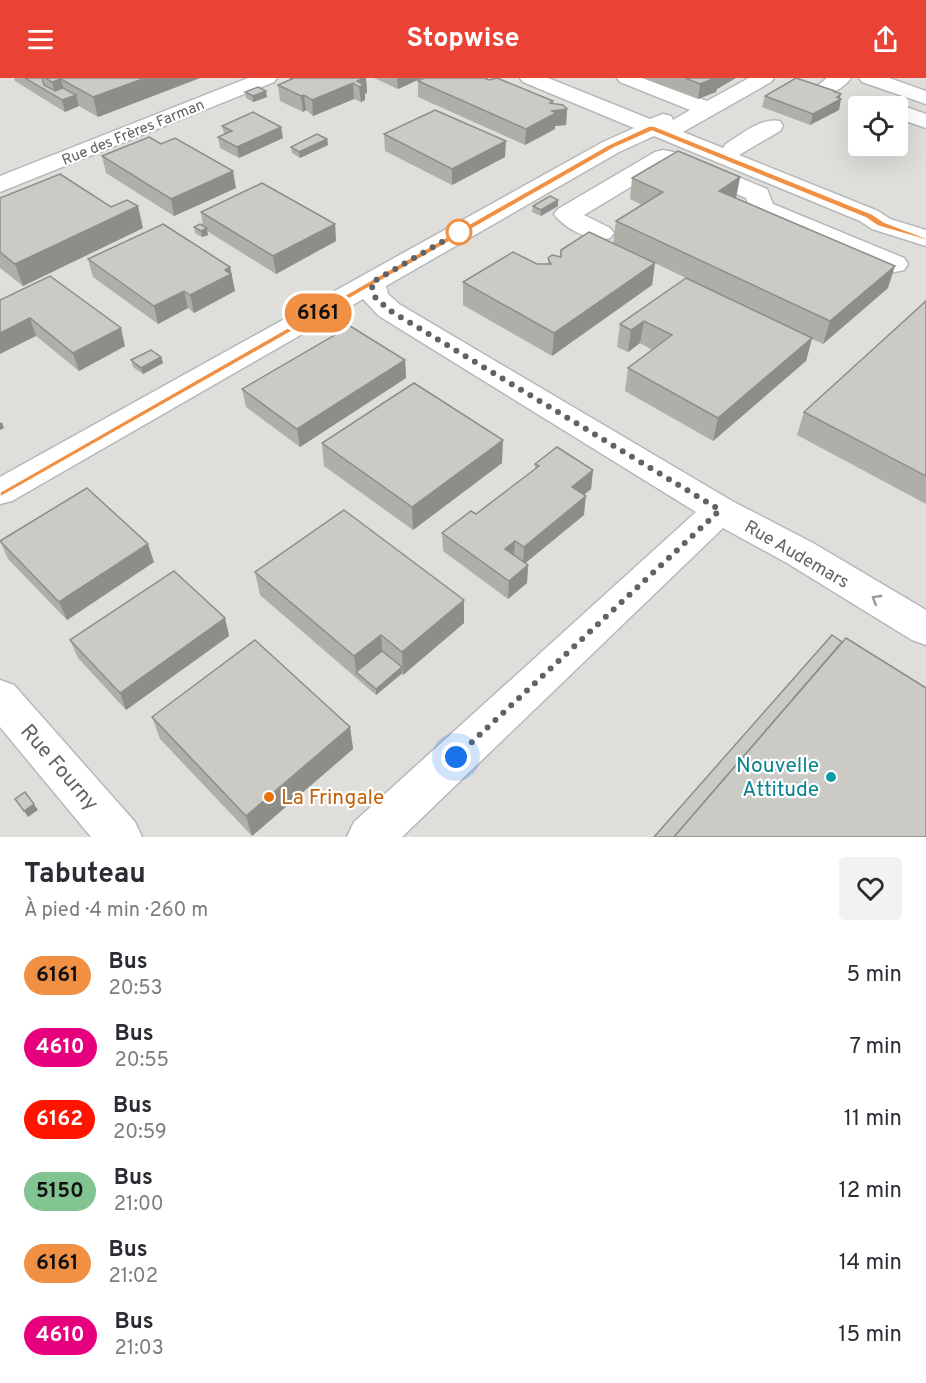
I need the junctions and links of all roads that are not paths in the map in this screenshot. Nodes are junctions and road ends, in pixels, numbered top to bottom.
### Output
1 (267, 78) edge
2 (530, 78) edge
3 (557, 78) edge
4 (627, 78) edge
5 (764, 78) edge
6 (869, 78) edge
7 (926, 98) edge
8 (709, 110) junction
9 (908, 115) edge
10 (926, 121) edge
11 (664, 125) junction
12 (772, 126) dead end
13 (734, 149) junction
14 (0, 185) edge
15 (539, 188) junction
16 (579, 206) junction
17 (869, 216) junction
18 (926, 219) edge
19 (926, 228) edge
20 (601, 233) dead end
21 (926, 238) edge
22 (839, 241) junction
23 (895, 264) edge
24 (371, 283) junction
25 (0, 492) edge
26 (720, 510) junction
27 (926, 629) edge
28 (0, 698) edge
29 (119, 837) edge
30 (370, 837) edge

1 - 14 street, Rue des Frères Farman
2 - 11 street
3 - 11 street
4 - 8 street
5 - 8 street
6 - 7 street
8 - 11 street
9 - 10 street
11 - 13 street
11 - 15 street
11 - 17 street
12 - 13 street
13 - 18 street
15 - 16 street
15 - 24 street
16 - 20 street
16 - 22 street
17 - 19 street
17 - 21 street
17 - 22 street
22 - 23 street
24 - 25 street
24 - 26 street, Rue Audemars
27 -> 26 street, Rue Audemars
26 - 30 street
28 - 29 street, Rue Fourny

